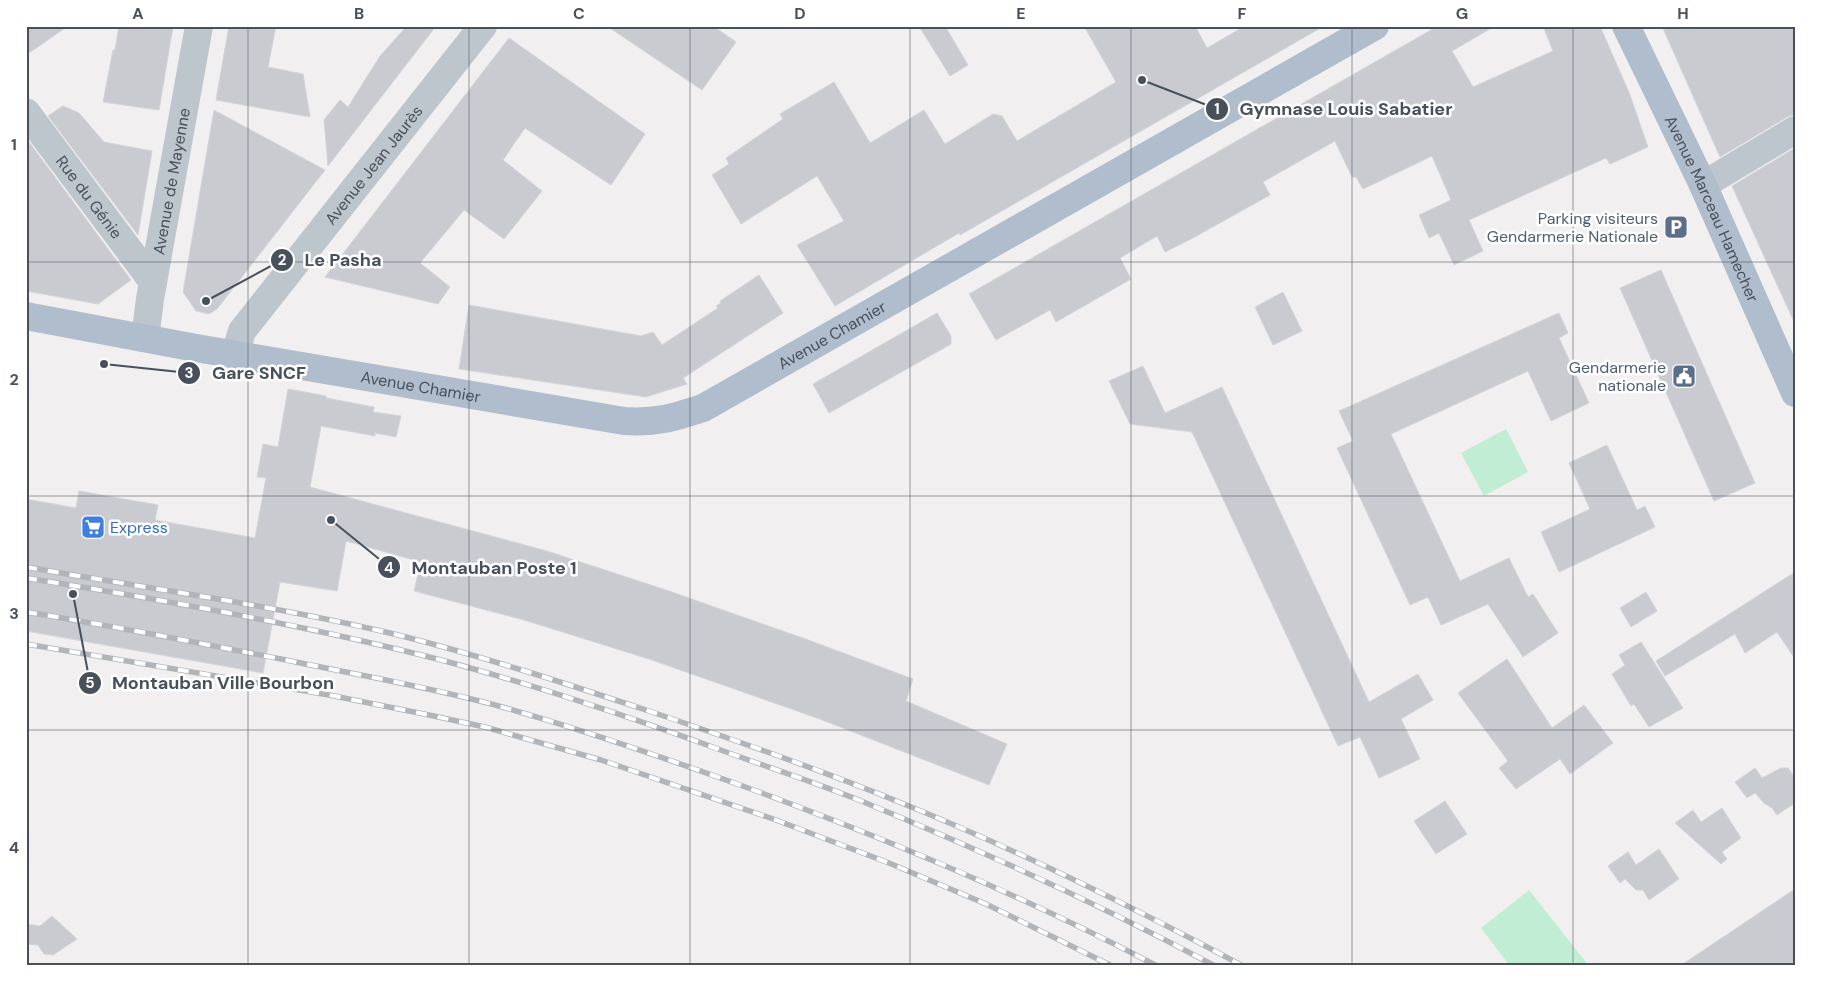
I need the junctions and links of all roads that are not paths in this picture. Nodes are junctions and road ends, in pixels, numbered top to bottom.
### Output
1 (199, 26) edge
2 (482, 26) edge
3 (1375, 26) edge
4 (1626, 26) edge
5 (26, 112) edge
6 (1795, 130) edge
7 (1703, 185) junction
8 (153, 282) junction
9 (26, 316) edge
10 (145, 338) junction
11 (235, 354) junction
12 (1795, 393) edge

1 - 8 street, Avenue de Mayenne
2 - 11 street, Avenue Jean Jaurès
3 - 11 main road, Avenue Chamier
4 - 7 main road, Avenue Marceau Hamecher
5 - 8 street, Rue du Génie
6 - 7 street
7 - 12 main road, Avenue Marceau Hamecher
8 - 10 street, Avenue de Mayenne
9 - 10 main road, Avenue Chamier
10 - 11 main road, Avenue Chamier

